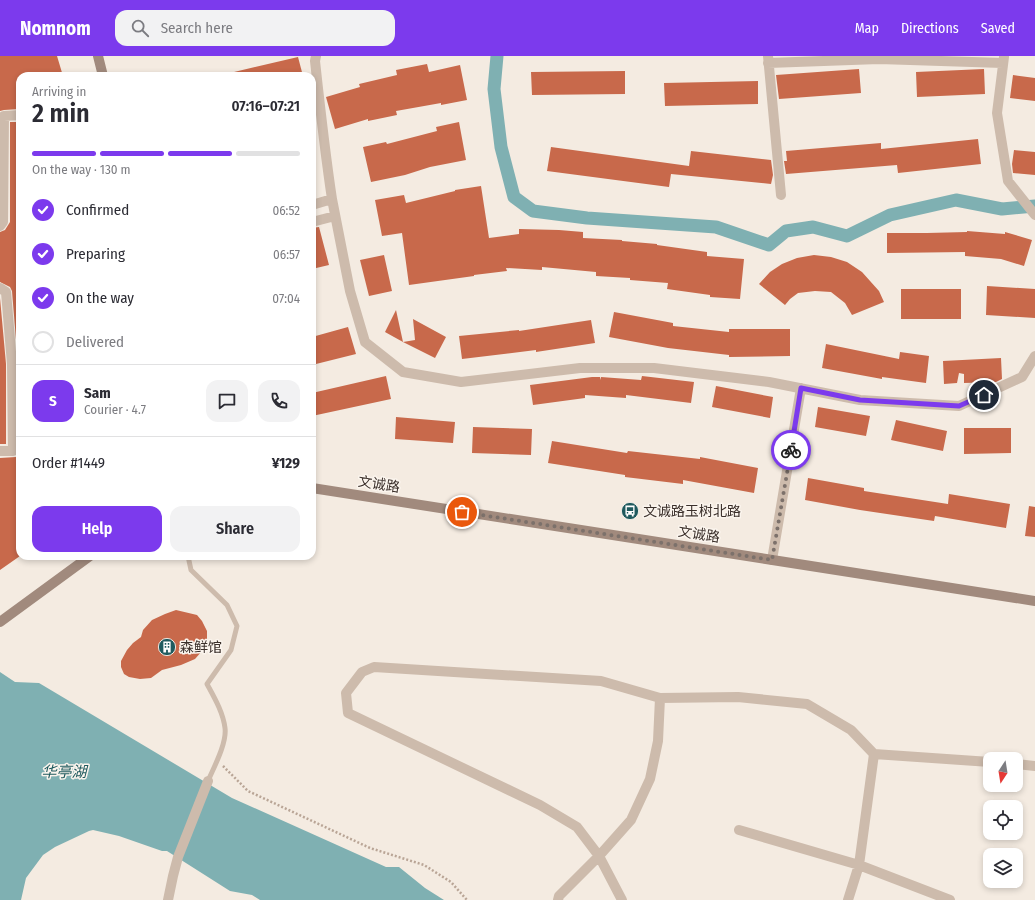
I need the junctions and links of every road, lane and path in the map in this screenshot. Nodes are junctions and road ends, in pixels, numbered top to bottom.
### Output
1 (98, 56) edge
2 (316, 56) edge
3 (768, 59) edge
4 (1003, 59) edge
5 (102, 72) edge
6 (16, 115) edge
7 (781, 195) dead end
8 (332, 199) junction
9 (316, 204) edge
10 (1035, 215) edge
11 (335, 216) junction
12 (316, 221) edge
13 (0, 226) edge
14 (0, 288) edge
15 (1035, 356) edge
16 (16, 364) edge
17 (801, 388) junction
18 (0, 451) edge
19 (316, 489) edge
20 (85, 560) edge
21 (189, 560) edge
22 (772, 560) junction
23 (1035, 601) edge
24 (0, 622) edge
25 (660, 698) junction
26 (874, 754) junction
27 (217, 760) junction
28 (983, 762) edge
29 (1023, 765) edge
30 (1035, 766) edge
31 (208, 781) joint
32 (739, 830) dead end
33 (599, 856) junction
34 (859, 865) junction
35 (168, 900) edge
36 (466, 900) edge
37 (558, 900) edge
38 (622, 900) edge
39 (848, 900) edge
40 (950, 900) edge

1 - 5 street
2 - 8 street
3 - 4 street
3 - 7 street
4 - 10 street
6 - 13 street
8 - 9 street
8 - 11 street
11 - 12 street
11 - 17 street
14 - 16 street
15 - 17 street
16 - 18 street
17 - 22 street
19 - 22 street, 文诚路
20 - 24 street
21 - 27 lane
22 - 23 street, 文诚路
25 - 26 street
25 - 33 street
25 - 33 street
26 - 28 street
26 - 34 street
27 - 31 lane
27 - 36 path
29 - 30 street
31 - 35 street
32 - 34 street
33 - 37 street
33 - 38 street
34 - 39 street
34 - 40 street

